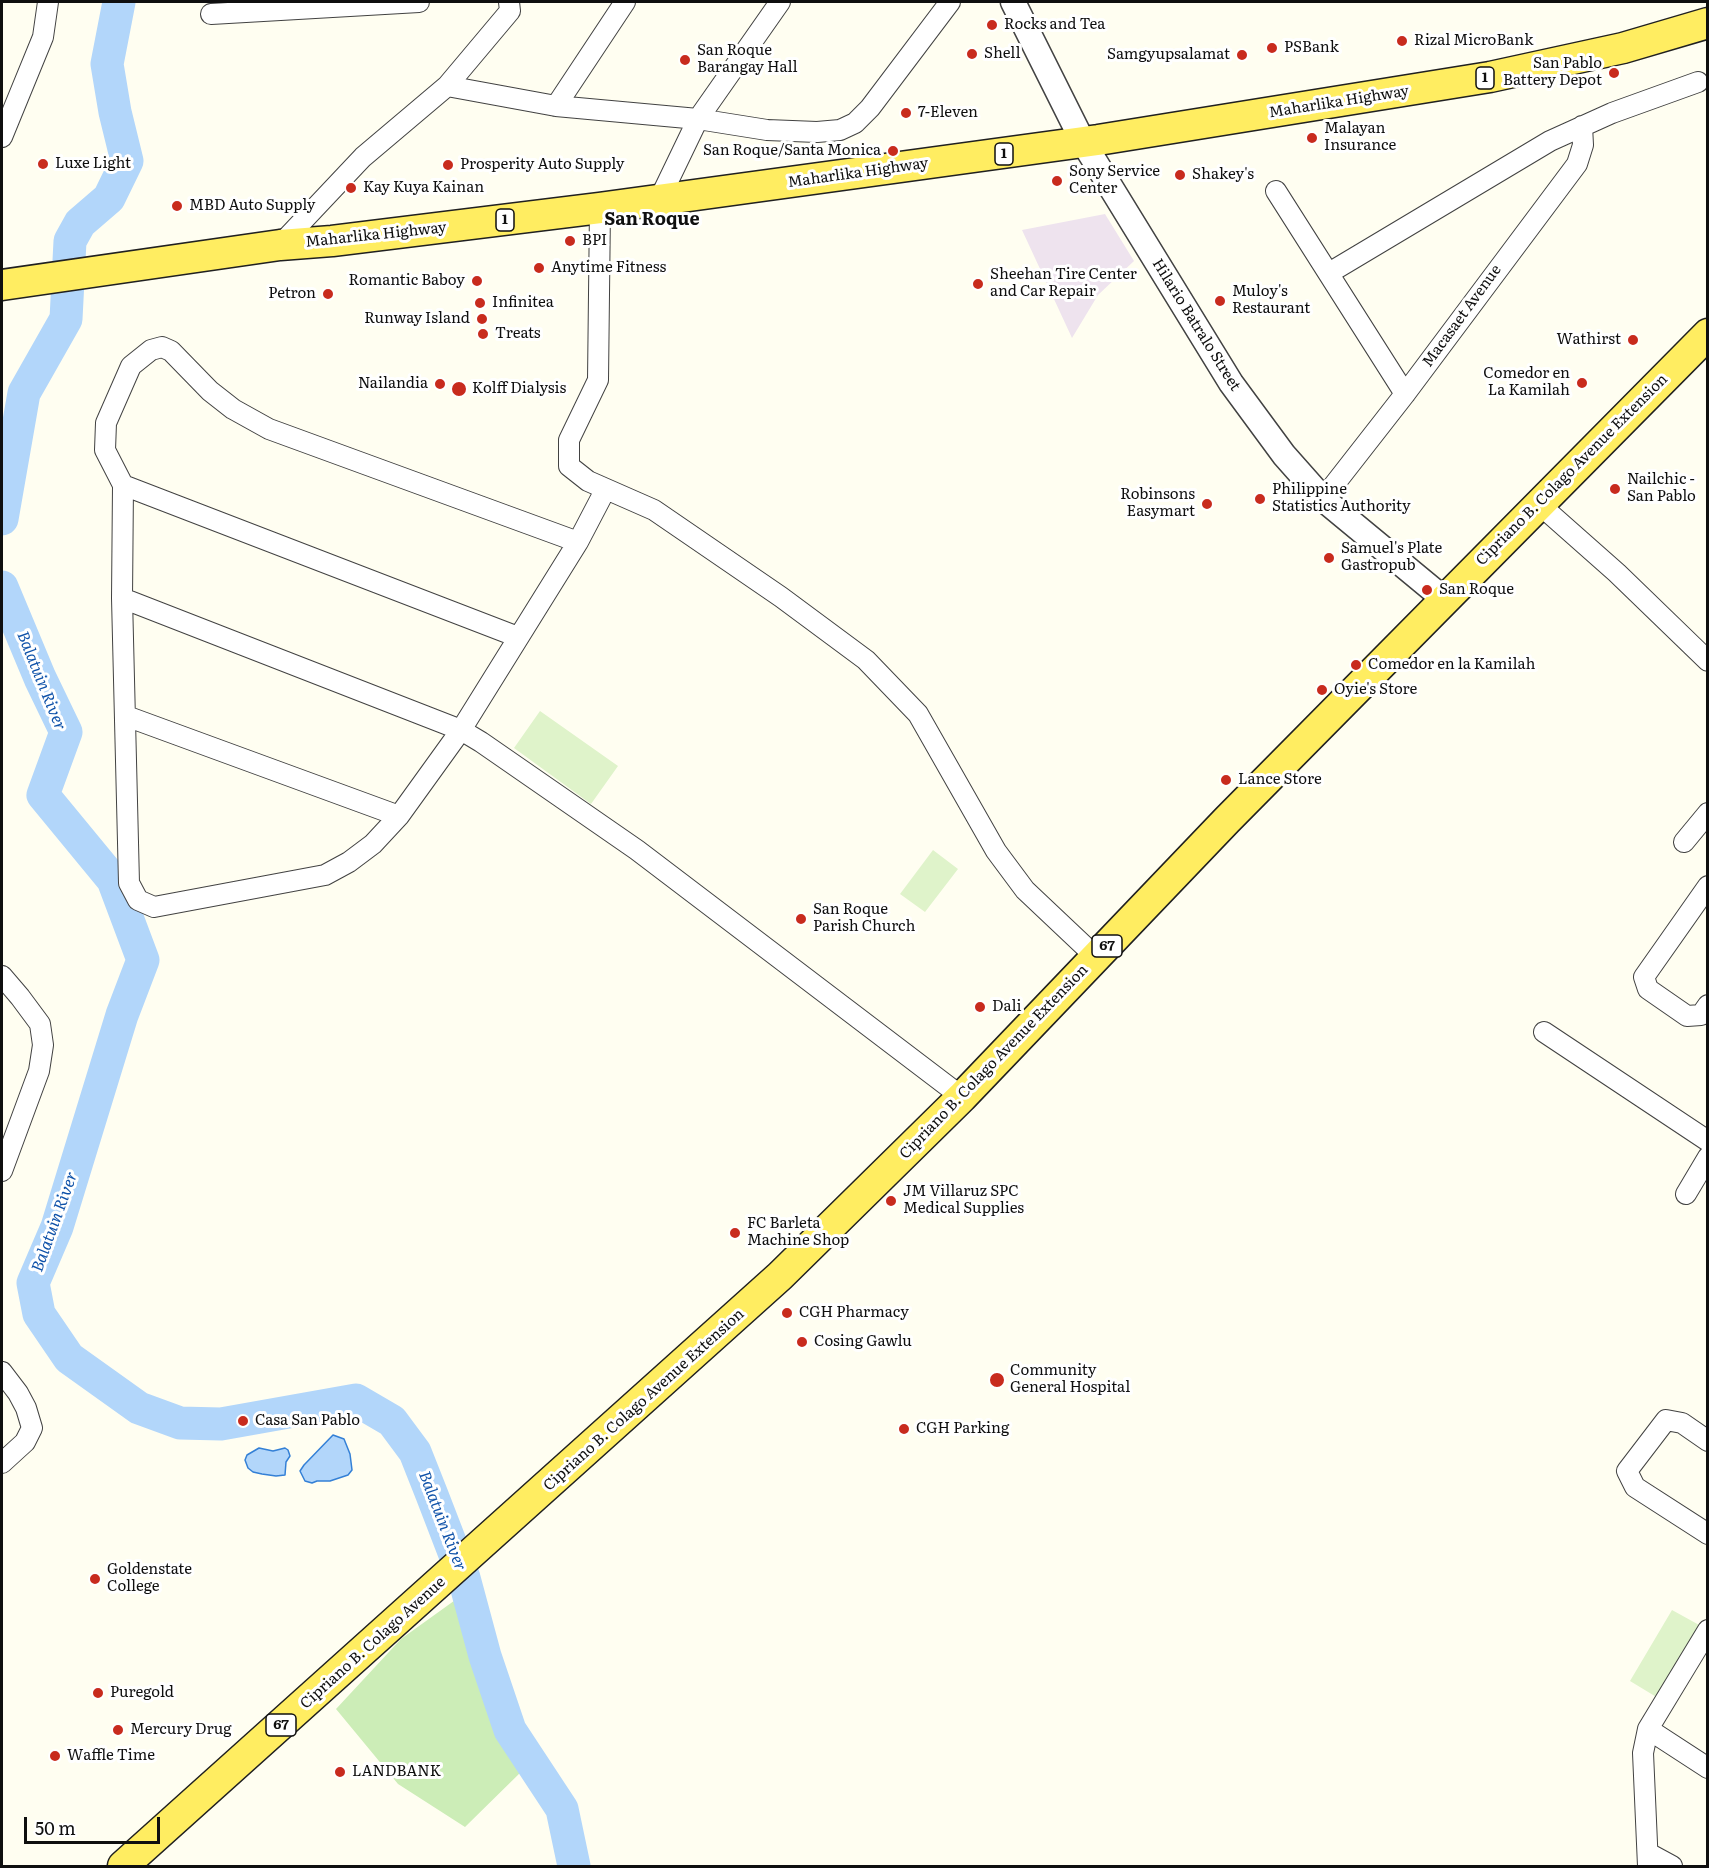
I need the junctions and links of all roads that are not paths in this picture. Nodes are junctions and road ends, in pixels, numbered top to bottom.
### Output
1 (48, 2) edge
2 (419, 2) edge
3 (509, 2) edge
4 (626, 2) edge
5 (780, 2) edge
6 (950, 2) edge
7 (1012, 2) edge
8 (211, 14) dead end
9 (1707, 23) edge
10 (1698, 82) dead end
11 (447, 86) junction
12 (9, 102) edge
13 (556, 106) junction
14 (698, 119) junction
15 (1582, 126) junction
16 (2, 137) edge
17 (1083, 142) junction
18 (1276, 191) dead end
19 (659, 200) junction
20 (600, 208) junction
21 (280, 245) junction
22 (1329, 273) junction
23 (2, 285) edge
24 (1707, 334) edge
25 (1405, 394) junction
26 (123, 485) junction
27 (601, 498) dead end
28 (1323, 499) junction
29 (1539, 504) junction
30 (578, 542) junction
31 (123, 598) junction
32 (1444, 599) junction
33 (518, 637) junction
34 (1707, 661) edge
35 (126, 716) junction
36 (461, 730) junction
37 (1707, 813) edge
38 (399, 816) junction
39 (1684, 842) dead end
40 (1707, 886) edge
41 (1096, 958) junction
42 (2, 976) edge
43 (1707, 1005) edge
44 (1544, 1032) dead end
45 (962, 1097) junction
46 (1707, 1141) edge
47 (1707, 1157) edge
48 (2, 1169) edge
49 (1686, 1194) dead end
50 (2, 1372) edge
51 (1707, 1441) edge
52 (2, 1462) edge
53 (1707, 1534) edge
54 (488, 1540) joint
55 (1707, 1630) edge
56 (1648, 1729) junction
57 (1707, 1768) edge
58 (1648, 1860) edge
59 (123, 1866) edge
60 (1672, 1866) edge

1 - 12 street
2 - 8 street
3 - 11 street
4 - 13 street
5 - 14 street
6 - 14 street
7 - 17 street, Hilario Batralo Street
9 - 17 main road, Maharlika Highway / 1
10 - 15 street
11 - 13 street
11 - 21 street
12 - 16 street
13 - 14 street
14 - 19 street
15 - 22 street
15 - 25 street, Macasaet Avenue
17 - 19 main road, Maharlika Highway / 1
17 - 28 street, Hilario Batralo Street
18 - 22 street
19 - 20 main road, Maharlika Highway / 1
20 - 21 main road, Maharlika Highway / 1
20 - 41 street
21 - 23 main road, Maharlika Highway / 1
22 - 25 street
24 - 29 main road, Cipriano B. Colago Avenue Extension / 67
25 - 28 street, Macasaet Avenue
26 - 30 street
26 - 31 street
26 - 33 street
27 - 30 street
28 - 32 street, Hilario Batralo Street
29 - 32 main road, Cipriano B. Colago Avenue Extension / 67
29 - 34 street
30 - 33 street
31 - 35 street
31 - 36 street
32 - 41 main road, Cipriano B. Colago Avenue Extension / 67
33 - 36 street
35 - 38 street
35 - 38 street
36 - 38 street
36 - 45 street
37 - 39 street
40 - 43 street
41 - 45 main road, Cipriano B. Colago Avenue Extension / 67
42 - 48 street
44 - 46 street
45 - 54 main road, Cipriano B. Colago Avenue Extension / 67
47 - 49 street
50 - 52 street
51 - 53 street
54 - 59 main road, Cipriano B. Colago Avenue / 67
55 - 56 street
56 - 57 street
56 - 58 street
58 - 60 street

